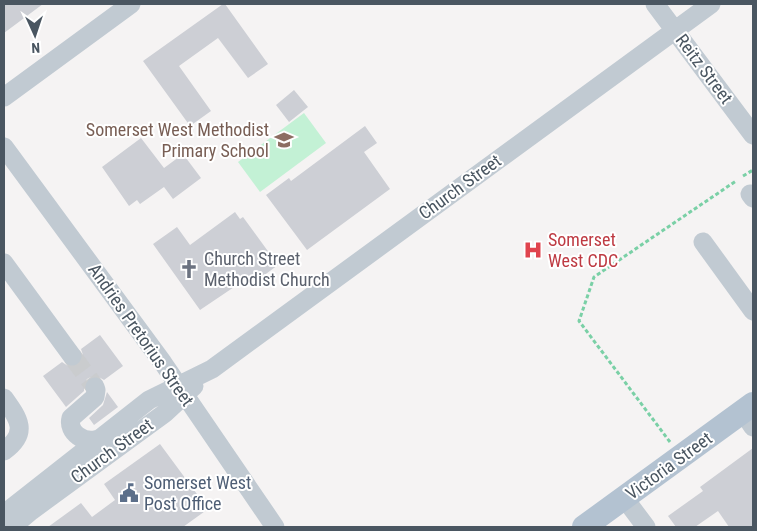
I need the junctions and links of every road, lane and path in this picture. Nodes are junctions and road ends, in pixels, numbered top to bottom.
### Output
1 (131, 4) edge
2 (655, 4) edge
3 (711, 4) edge
4 (674, 30) junction
5 (4, 97) edge
6 (753, 135) edge
7 (4, 147) edge
8 (753, 170) edge
9 (703, 242) dead end
10 (4, 262) edge
11 (753, 311) edge
12 (72, 356) tunnel mouth
13 (94, 387) dead end
14 (182, 390) junction
15 (4, 398) edge
16 (750, 414) edge
17 (98, 439) junction
18 (4, 452) edge
19 (682, 457) junction
20 (625, 499) junction
21 (4, 514) edge
22 (12, 527) edge
23 (275, 527) edge
24 (584, 527) edge
25 (646, 527) edge

1 - 5 street
2 - 4 street, Reitz Street
3 - 4 street, Church Street
4 - 6 street, Reitz Street
4 - 14 street, Church Street
7 - 14 street, Andries Pretorius Street
8 - 19 path
9 - 11 street
10 - 12 street
13 - 17 street
14 - 17 street, Church Street
14 - 22 street, Church Street
14 - 23 street, Andries Pretorius Street
15 - 18 street
16 - 19 main road, Victoria Street
17 - 21 street, Church Street
19 - 20 main road, Victoria Street
20 - 24 main road, Victoria Street
20 - 25 street

